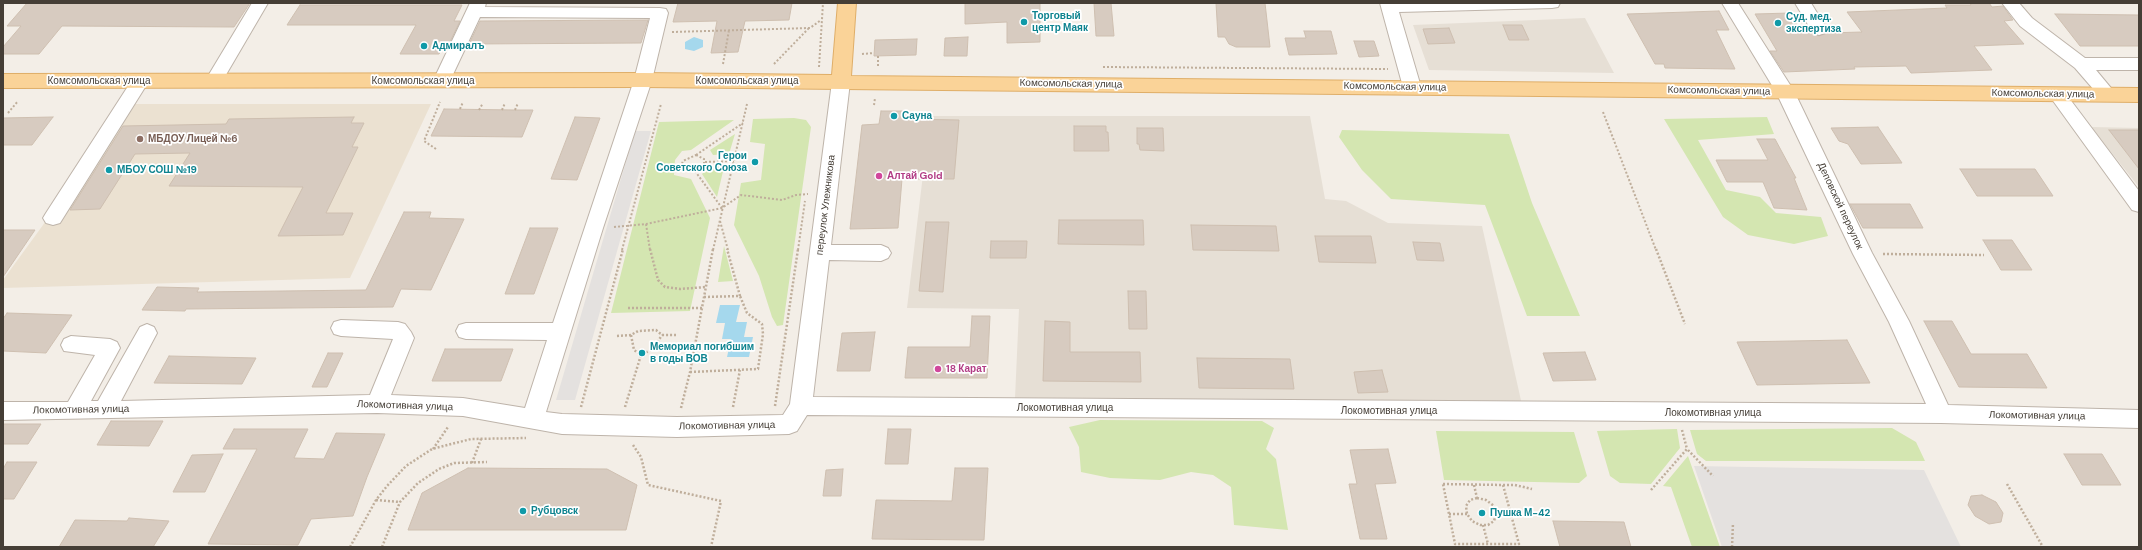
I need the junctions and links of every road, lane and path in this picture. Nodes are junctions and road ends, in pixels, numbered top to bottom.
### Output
1 (260, 3) edge
2 (823, 3) edge
3 (847, 3) edge
4 (1552, 3) edge
5 (1730, 3) edge
6 (1803, 3) edge
7 (2010, 3) edge
8 (1388, 5) edge
9 (476, 7) edge
10 (821, 20) junction
11 (810, 28) junction
12 (1819, 29) dead end
13 (729, 30) junction
14 (655, 32) junction
15 (874, 53) dead end
16 (859, 54) dead end
17 (878, 56) dead end
18 (730, 64) dead end
19 (768, 64) dead end
20 (2081, 64) junction
21 (2139, 64) edge
22 (884, 66) dead end
23 (1101, 67) dead end
24 (1409, 78) junction
25 (643, 80) junction
26 (3, 81) edge
27 (140, 81) junction
28 (214, 81) junction
29 (442, 81) junction
30 (818, 82) junction
31 (841, 82) junction
32 (1785, 91) junction
33 (2057, 94) junction
34 (2108, 94) junction
35 (2139, 95) edge
36 (18, 101) dead end
37 (440, 102) dead end
38 (463, 102) dead end
39 (483, 103) dead end
40 (505, 103) dead end
41 (518, 103) dead end
42 (661, 104) dead end
43 (747, 104) dead end
44 (460, 109) dead end
45 (479, 110) dead end
46 (502, 110) dead end
47 (515, 110) dead end
48 (1603, 112) dead end
49 (8, 113) dead end
50 (743, 122) junction
51 (436, 149) dead end
52 (696, 155) junction
53 (705, 162) junction
54 (734, 162) junction
55 (695, 171) junction
56 (807, 187) dead end
57 (806, 194) junction
58 (828, 194) junction
59 (2139, 205) edge
60 (722, 208) junction
61 (53, 218) dead end
62 (720, 218) junction
63 (646, 224) junction
64 (629, 226) junction
65 (593, 228) junction
66 (821, 252) junction
67 (881, 253) dead end
68 (1863, 254) junction
69 (1984, 255) dead end
70 (706, 287) junction
71 (740, 296) junction
72 (704, 297) junction
73 (628, 308) dead end
74 (702, 308) junction
75 (1685, 324) dead end
76 (341, 328) dead end
77 (466, 331) dead end
78 (560, 332) junction
79 (147, 333) dead end
80 (631, 335) junction
81 (662, 335) junction
82 (676, 335) dead end
83 (617, 336) dead end
84 (71, 345) dead end
85 (641, 355) junction
86 (740, 370) junction
87 (690, 372) junction
88 (735, 398) dead end
89 (377, 404) junction
90 (801, 406) junction
91 (774, 408) dead end
92 (104, 410) junction
93 (681, 410) dead end
94 (3, 411) edge
95 (74, 411) junction
96 (1941, 414) junction
97 (623, 415) dead end
98 (2139, 419) edge
99 (576, 424) junction
100 (448, 427) dead end
101 (534, 428) junction
102 (481, 439) junction
103 (629, 440) dead end
104 (432, 449) junction
105 (487, 462) dead end
106 (472, 463) junction
107 (1714, 476) dead end
108 (2007, 484) dead end
109 (1474, 485) junction
110 (1503, 485) junction
111 (1532, 489) dead end
112 (1651, 490) dead end
113 (1477, 498) junction
114 (376, 500) junction
115 (400, 502) junction
116 (1449, 514) junction
117 (1467, 514) junction
118 (1496, 514) junction
119 (1511, 514) junction
120 (1733, 522) dead end
121 (1483, 525) junction
122 (1488, 544) junction
123 (1453, 546) edge
124 (350, 547) edge
125 (382, 547) edge
126 (711, 547) edge
127 (1732, 547) edge
128 (2044, 547) edge

1 - 28 street
2 - 10 path
3 - 31 main road, переулок Улежникова
4 - 8 street
5 - 32 street, Деповской переулок
6 - 12 street
7 - 20 street
8 - 24 street
9 - 14 street
9 - 29 street
10 - 11 path
10 - 30 path
11 - 13 path
11 - 19 path
13 - 14 path
13 - 18 path
14 - 25 street
15 - 16 path
17 - 22 path
20 - 21 street
20 - 34 street
23 - 24 path
24 - 31 main road, Комсомольская улица
24 - 32 main road, Комсомольская улица
25 - 29 main road, Комсомольская улица
25 - 30 main road, Комсомольская улица
25 - 65 street
26 - 27 main road, Комсомольская улица
27 - 28 main road, Комсомольская улица
27 - 61 street
28 - 29 main road, Комсомольская улица
30 - 31 main road, Комсомольская улица
31 - 58 street, переулок Улежникова
32 - 33 main road, Комсомольская улица
32 - 68 street, Деповской переулок
33 - 34 main road, Комсомольская улица
33 - 59 street
34 - 35 main road, Комсомольская улица
36 - 49 path
37 - 51 path
38 - 44 path
39 - 45 path
40 - 46 path
41 - 47 path
42 - 64 path
43 - 50 path
48 - 75 path
50 - 52 path
50 - 54 path
52 - 53 path
52 - 55 path
53 - 54 path
53 - 55 path
54 - 60 path
55 - 60 path
56 - 57 path
57 - 58 path
57 - 60 path
57 - 91 path
58 - 66 street, переулок Улежникова
60 - 62 path
60 - 63 path
62 - 70 path
62 - 71 path
63 - 64 path
63 - 70 path
64 - 65 path
64 - 99 path
65 - 78 street
66 - 67 street
66 - 90 street, переулок Улежникова
68 - 69 path
68 - 96 street, Деповской переулок
70 - 72 path
71 - 72 path
71 - 86 path
72 - 74 path
73 - 74 path
74 - 87 path
76 - 89 street
77 - 78 street
78 - 101 street
79 - 92 street
80 - 81 path
80 - 83 path
80 - 85 path
81 - 82 path
81 - 85 path
84 - 95 street
85 - 97 path
86 - 87 path
86 - 88 path
87 - 93 path
89 - 92 street, Локомотивная улица
89 - 101 street, Локомотивная улица
90 - 96 street, Локомотивная улица
90 - 99 street, Локомотивная улица
92 - 95 street, Локомотивная улица
94 - 95 street, Локомотивная улица
96 - 98 street, Локомотивная улица
99 - 101 street, Локомотивная улица
100 - 104 path
101 - 102 path
102 - 104 path
102 - 106 path
103 - 126 path
104 - 114 path
105 - 106 path
106 - 115 path
107 - 112 path
108 - 128 path
109 - 110 path
109 - 113 path
109 - 116 path
110 - 111 path
110 - 119 path
113 - 117 path
113 - 118 path
114 - 115 path
114 - 124 path
115 - 125 path
116 - 117 path
116 - 123 path
117 - 121 path
118 - 119 path
118 - 121 path
119 - 122 path
120 - 127 path
121 - 122 path
122 - 123 path

